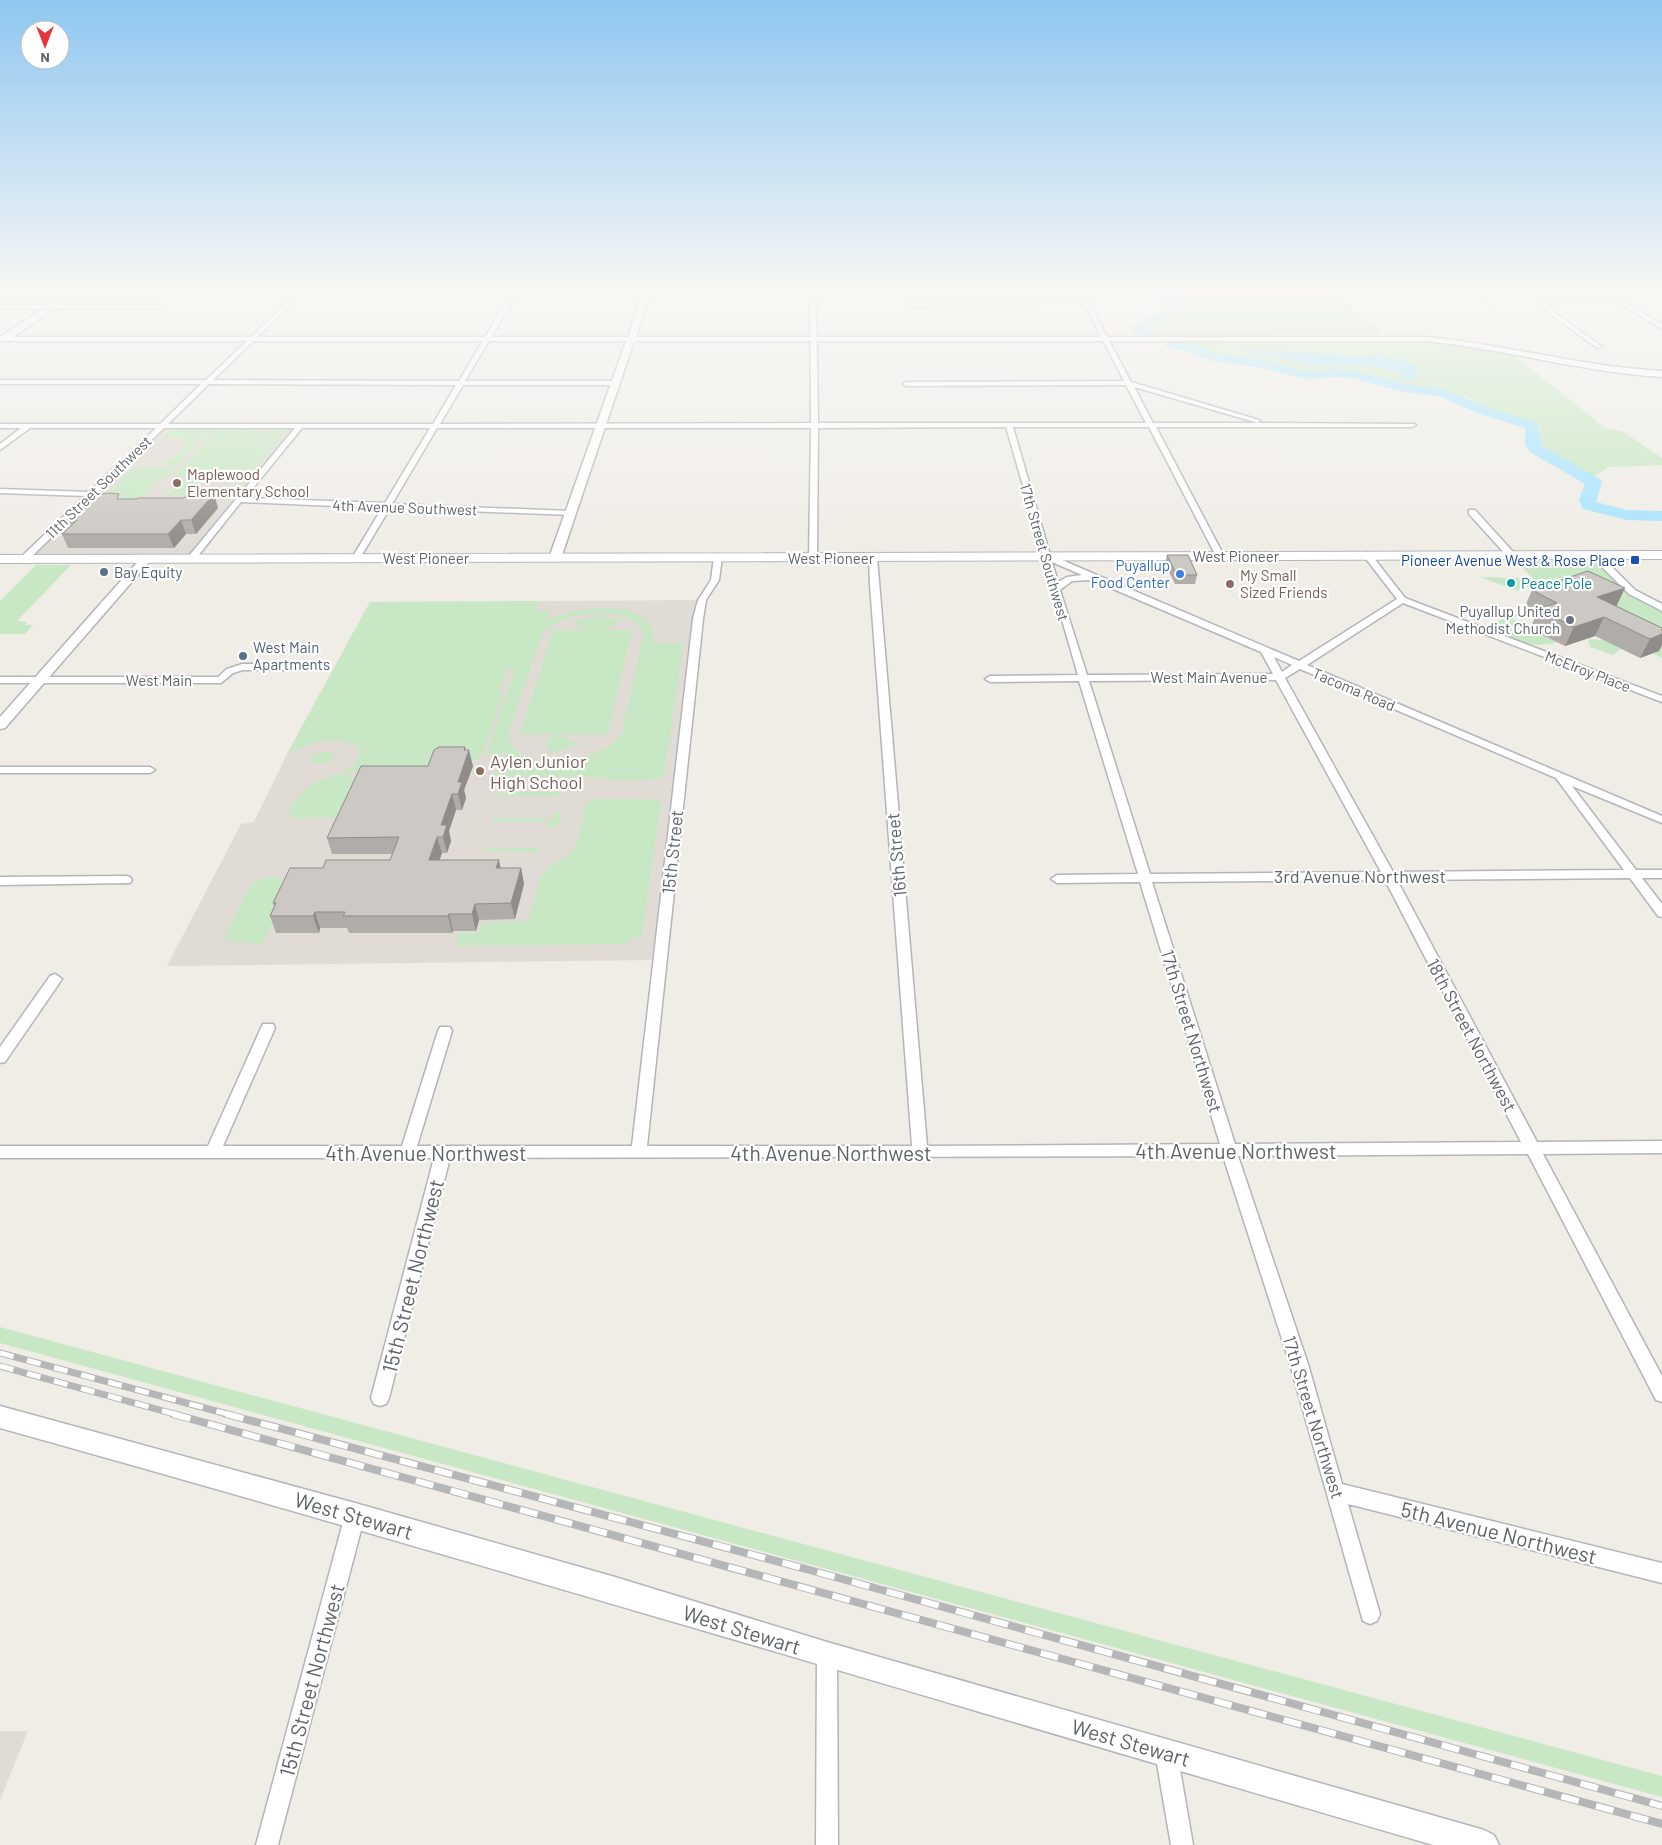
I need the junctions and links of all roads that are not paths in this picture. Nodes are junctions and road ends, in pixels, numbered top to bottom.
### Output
1 (214, 376) edge
2 (465, 376) edge
3 (617, 376) edge
4 (813, 376) edge
5 (1124, 376) edge
6 (0, 382) edge
7 (208, 382) junction
8 (461, 383) junction
9 (615, 383) junction
10 (1128, 383) junction
11 (906, 384) dead end
12 (1009, 425) junction
13 (1151, 425) junction
14 (1269, 425) junction
15 (1412, 425) dead end
16 (0, 426) edge
17 (28, 426) junction
18 (161, 426) junction
19 (300, 426) junction
20 (435, 426) junction
21 (600, 426) junction
22 (814, 426) junction
23 (0, 448) edge
24 (0, 491) edge
25 (91, 494) junction
26 (239, 500) junction
27 (387, 506) junction
28 (1472, 512) dead end
29 (570, 513) junction
30 (1511, 555) junction
31 (1595, 555) junction
32 (1662, 555) edge
33 (1220, 556) junction
34 (1367, 556) junction
35 (718, 557) junction
36 (1046, 557) junction
37 (356, 558) junction
38 (555, 558) junction
39 (813, 558) junction
40 (873, 558) junction
41 (0, 559) edge
42 (24, 559) junction
43 (146, 559) junction
44 (192, 559) junction
45 (1093, 578) junction
46 (1056, 590) junction
47 (1402, 600) junction
48 (1662, 608) edge
49 (1266, 652) junction
50 (1300, 666) junction
51 (314, 667) dead end
52 (1281, 677) junction
53 (1084, 678) junction
54 (990, 679) dead end
55 (0, 680) edge
56 (39, 680) junction
57 (1662, 699) edge
58 (0, 725) edge
59 (0, 770) edge
60 (150, 770) dead end
61 (1560, 776) junction
62 (1662, 820) edge
63 (1662, 874) edge
64 (1633, 875) junction
65 (1389, 876) junction
66 (1146, 878) junction
67 (1057, 879) dead end
68 (0, 880) edge
69 (126, 880) dead end
70 (1662, 913) edge
71 (54, 979) dead end
72 (268, 1028) dead end
73 (445, 1031) dead end
74 (0, 1058) edge
75 (1662, 1147) edge
76 (1531, 1148) junction
77 (1229, 1150) junction
78 (0, 1152) edge
79 (213, 1152) junction
80 (639, 1152) junction
81 (920, 1152) junction
82 (407, 1154) junction
83 (443, 1154) junction
84 (1662, 1394) edge
85 (380, 1398) dead end
86 (0, 1418) edge
87 (1337, 1492) junction
88 (355, 1515) junction
89 (1662, 1573) edge
90 (1370, 1614) dead end
91 (827, 1656) junction
92 (1166, 1752) junction
93 (267, 1845) edge
94 (827, 1845) edge
95 (1182, 1845) edge
96 (1484, 1845) edge

1 - 7 street, 11th Street Southwest
2 - 8 street
3 - 9 street
4 - 22 street
5 - 10 street
6 - 7 street
7 - 8 street
7 - 18 street, 11th Street Southwest
8 - 9 street
8 - 20 street
9 - 21 street
10 - 11 street
10 - 13 street
10 - 14 street
12 - 13 street
12 - 22 street
12 - 36 street, 17th Street Southwest
13 - 14 street
13 - 33 street
14 - 15 street
16 - 17 street
17 - 18 street
17 - 23 street
18 - 19 street
18 - 25 street, 11th Street Southwest
19 - 20 street
19 - 26 street
20 - 21 street
20 - 27 street
21 - 22 street
21 - 29 street
22 - 39 street
24 - 25 street
25 - 42 street, 11th Street Southwest
26 - 27 street, 4th Avenue Southwest
26 - 44 street
27 - 29 street, 4th Avenue Southwest
27 - 37 street
28 - 30 street
29 - 38 street
30 - 31 main road, West Pioneer
30 - 34 main road, West Pioneer
31 - 32 main road, West Pioneer
31 - 48 street
33 - 34 main road, West Pioneer
33 - 36 main road, West Pioneer
34 - 47 street
35 - 38 main road, West Pioneer
35 - 39 main road, West Pioneer
35 - 80 street, 15th Street
36 - 40 main road, West Pioneer
36 - 45 street, Tacoma Road
36 - 46 street, 17th Street Southwest
37 - 38 main road, West Pioneer
37 - 44 main road, West Pioneer
39 - 40 main road, West Pioneer
40 - 81 street, 16th Street
41 - 42 main road, West Pioneer
42 - 43 main road, West Pioneer
43 - 44 main road, West Pioneer
43 - 56 street
45 - 46 street
45 - 49 street, Tacoma Road
46 - 53 street, 17th Street Southwest
47 - 50 street, West Main Avenue
47 - 57 street, McElroy Place
49 - 50 street, Tacoma Road
49 - 52 street, 18th Street Northwest
50 - 52 street, West Main Avenue
50 - 61 street, Tacoma Road
51 - 56 street, West Main
52 - 53 street, West Main Avenue
52 - 65 street, 18th Street Northwest
53 - 54 street, West Main Avenue
53 - 66 street, 17th Street Northwest
55 - 56 street, West Main
56 - 58 street
59 - 60 street
61 - 62 street, Tacoma Road
61 - 64 street
63 - 64 street, 3rd Avenue Northwest
64 - 65 street, 3rd Avenue Northwest
64 - 70 street
65 - 66 street, 3rd Avenue Northwest
65 - 76 street, 18th Street Northwest
66 - 67 street, 3rd Avenue Northwest
66 - 77 street, 17th Street Northwest
68 - 69 street
71 - 74 street
72 - 79 street
73 - 82 street
75 - 76 street, 4th Avenue Northwest
76 - 77 street, 4th Avenue Northwest
76 - 84 street, 18th Street Northwest
77 - 81 street, 4th Avenue Northwest
77 - 87 street, 17th Street Northwest
78 - 79 street, 4th Avenue Northwest
79 - 82 street, 4th Avenue Northwest
80 - 81 street, 4th Avenue Northwest
80 - 83 street, 4th Avenue Northwest
82 - 83 street, 4th Avenue Northwest
83 - 85 street, 15th Street Northwest
86 - 88 street, West Stewart
87 - 89 street, 5th Avenue Northwest
87 - 90 street, 17th Street Northwest
88 - 91 street, West Stewart
88 - 93 street, 15th Street Northwest
91 - 92 street, West Stewart
91 - 94 street
92 - 95 street
92 - 96 street, West Stewart

